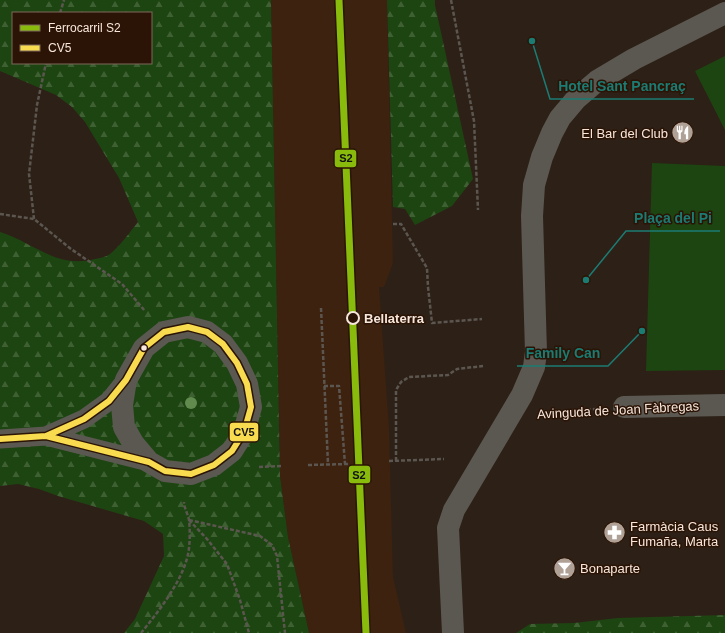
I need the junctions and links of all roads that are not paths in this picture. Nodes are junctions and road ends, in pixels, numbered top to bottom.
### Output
1 (725, 13) edge
2 (126, 380) junction
3 (725, 405) edge
4 (624, 407) road end
5 (46, 436) junction
6 (0, 439) edge
7 (149, 462) junction
8 (453, 633) edge

1 - 8 street
2 - 5 lane
2 - 7 street
2 - 7 street
3 - 4 street, Avinguda de Joan Fàbregas
5 - 6 lane
5 - 7 lane

